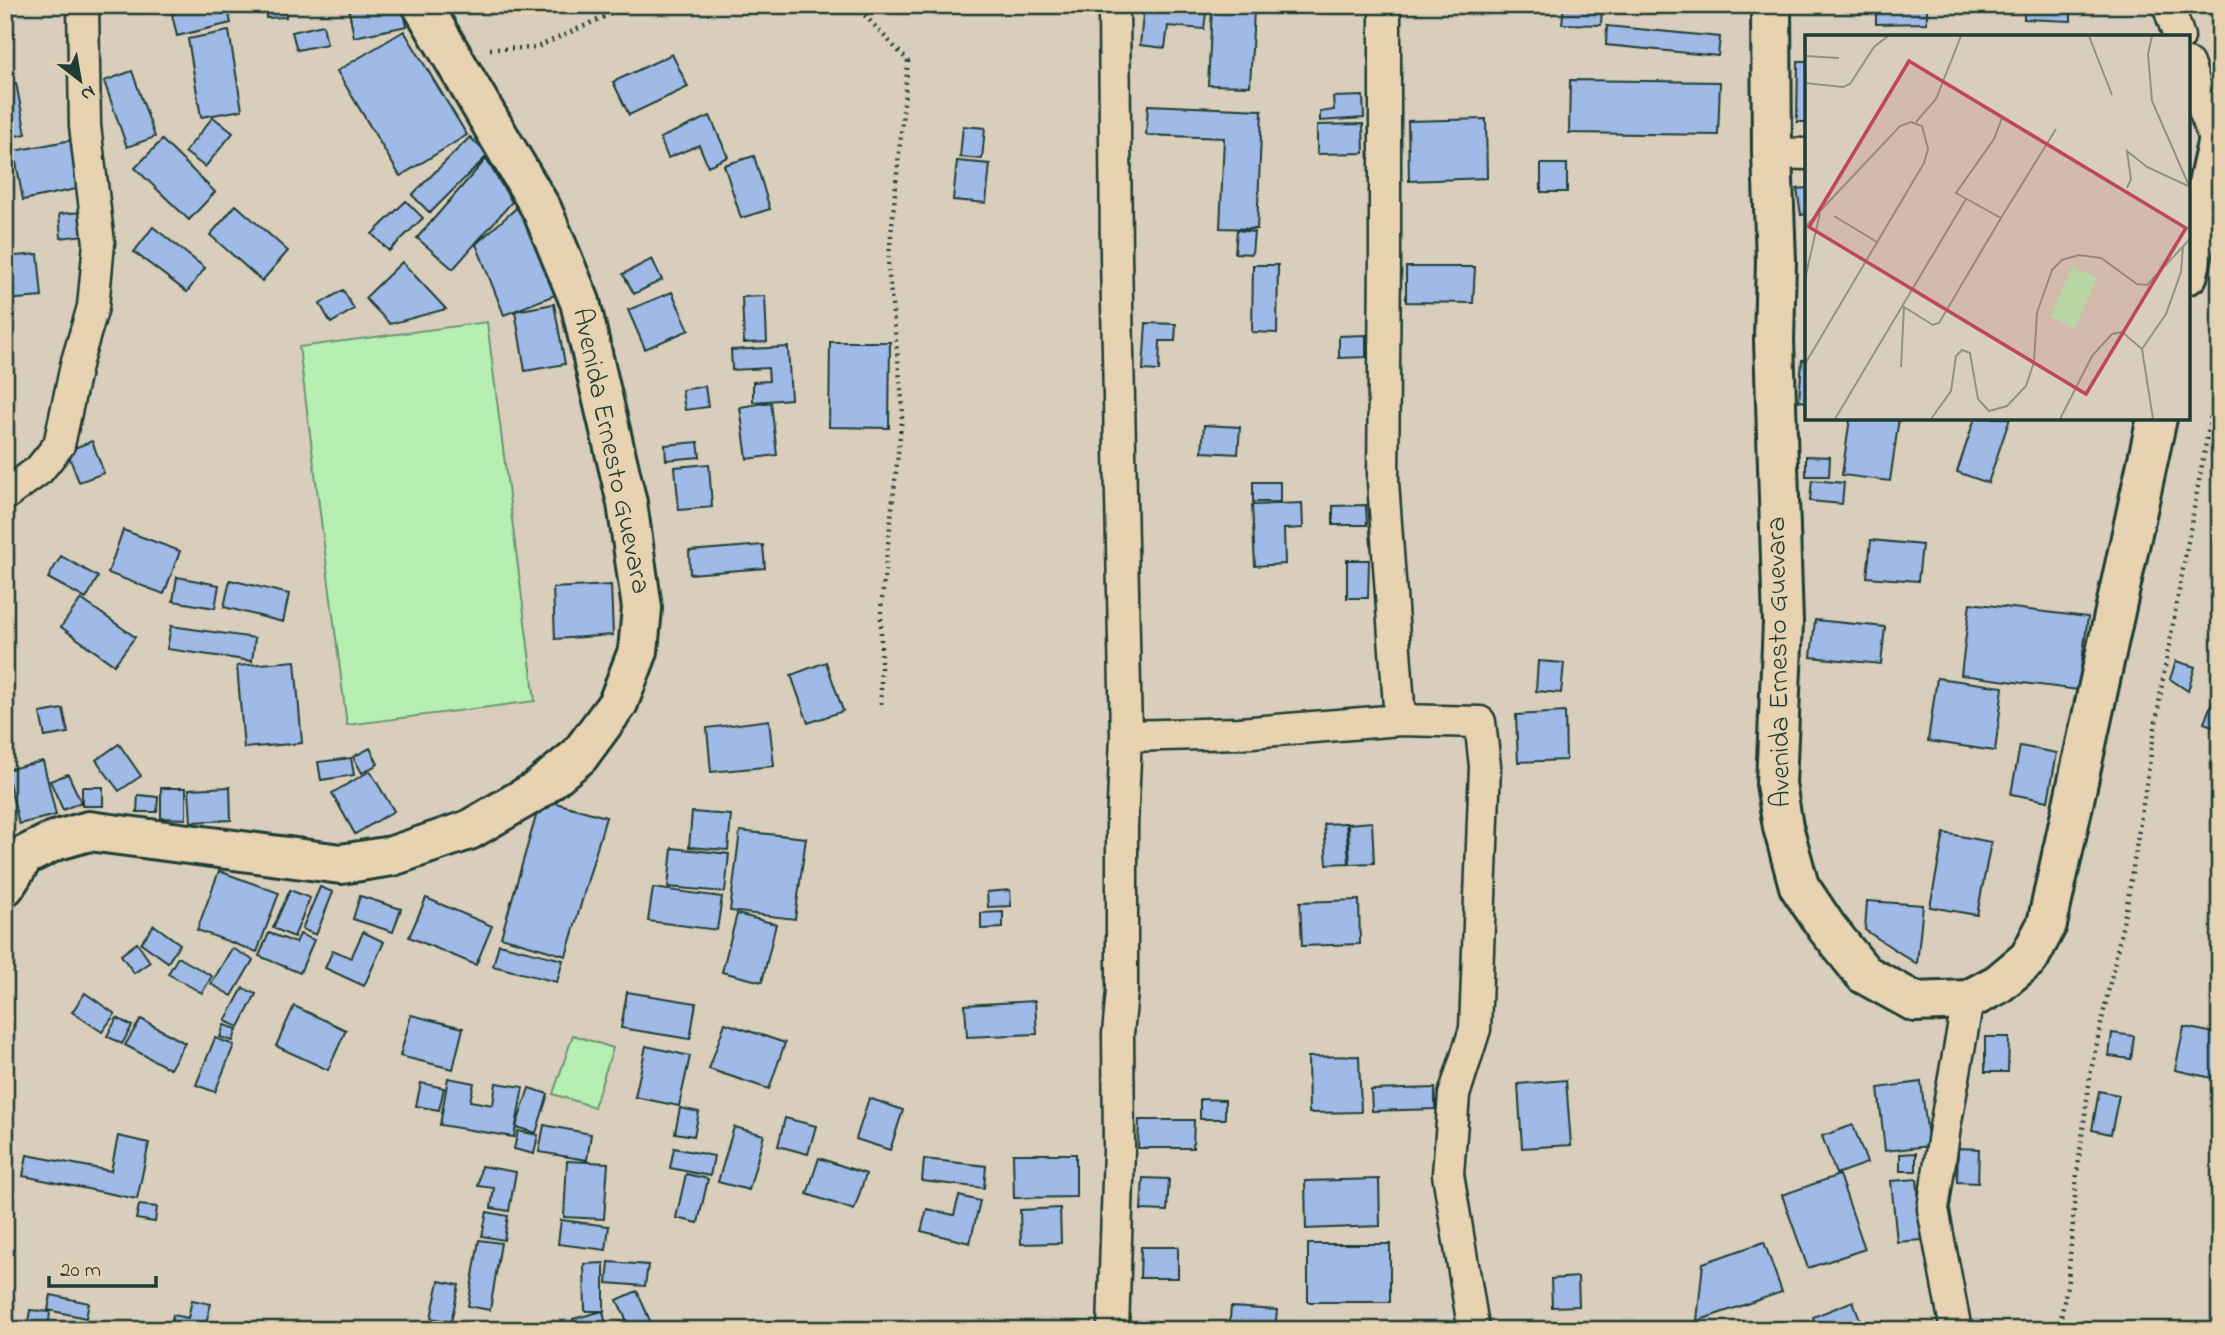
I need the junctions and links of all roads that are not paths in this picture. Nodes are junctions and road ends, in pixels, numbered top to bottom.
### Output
1 (83, 5) edge
2 (422, 5) edge
3 (1114, 5) edge
4 (1385, 5) edge
5 (1771, 5) edge
6 (2168, 5) edge
7 (2178, 35) edge
8 (2190, 69) edge
9 (2218, 137) edge
10 (1789, 154) edge
11 (2190, 265) edge
12 (2157, 420) edge
13 (5, 495) edge
14 (1399, 720) junction
15 (1126, 736) junction
16 (5, 886) edge
17 (1968, 1000) junction
18 (1473, 1326) dead end
19 (1113, 1330) edge
20 (1956, 1330) edge

1 - 13 street
2 - 16 main road, Avenida Ernesto Guevara
3 - 15 street
4 - 14 street
5 - 10 main road, Avenida Ernesto Guevara
6 - 7 street
8 - 9 street
9 - 11 main road
10 - 17 main road, Avenida Ernesto Guevara
12 - 17 main road, Avenida Ernesto Guevara
14 - 15 street
14 - 18 street
15 - 19 street
17 - 20 street

